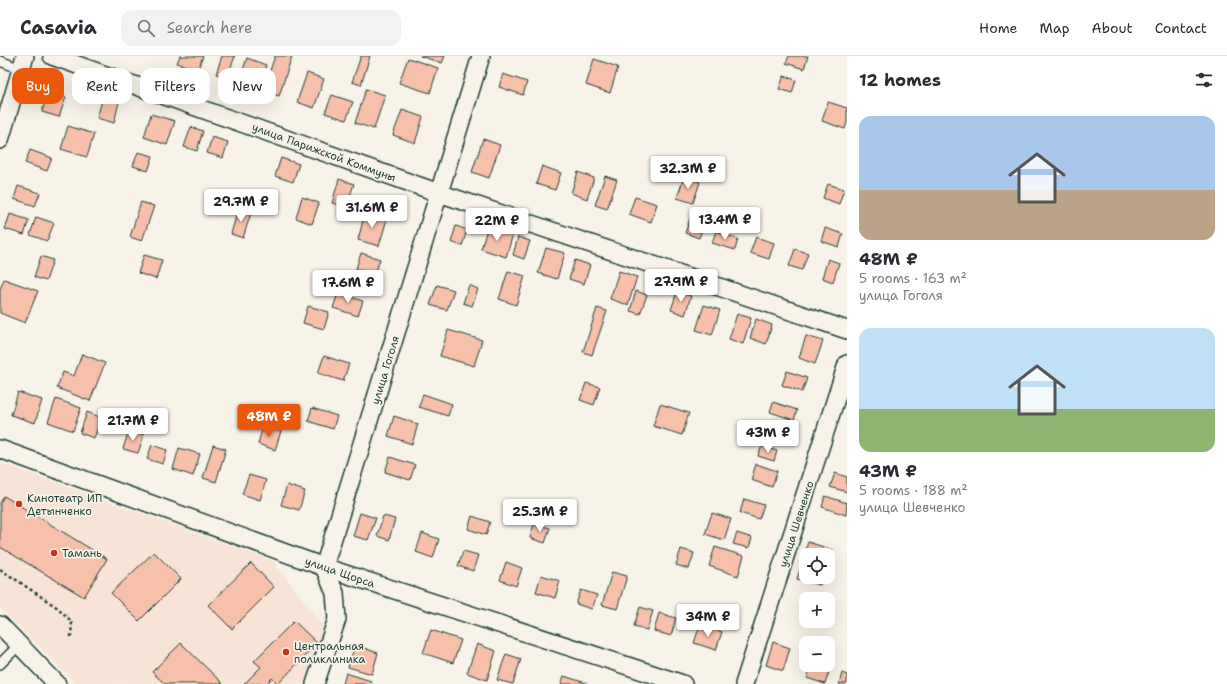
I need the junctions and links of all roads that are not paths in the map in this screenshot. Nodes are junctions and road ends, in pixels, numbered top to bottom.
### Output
1 (52, 56) edge
2 (481, 56) edge
3 (0, 61) edge
4 (23, 62) edge
5 (0, 140) edge
6 (439, 193) junction
7 (847, 330) edge
8 (847, 364) edge
9 (0, 449) edge
10 (324, 567) junction
11 (0, 625) edge
12 (20, 644) junction
13 (0, 664) edge
14 (58, 684) edge
15 (315, 684) edge
16 (683, 684) edge
17 (744, 684) edge

1 - 6 street, улица Парижской Коммуны
2 - 6 street, улица Гоголя
3 - 4 lane
4 - 5 street
6 - 7 street, улица Парижской Коммуны
6 - 10 street, улица Гоголя
8 - 17 street, улица Шевченко
9 - 10 street, улица Щорса
10 - 15 street
10 - 16 street, улица Щорса
11 - 12 street
12 - 13 lane
12 - 14 street

